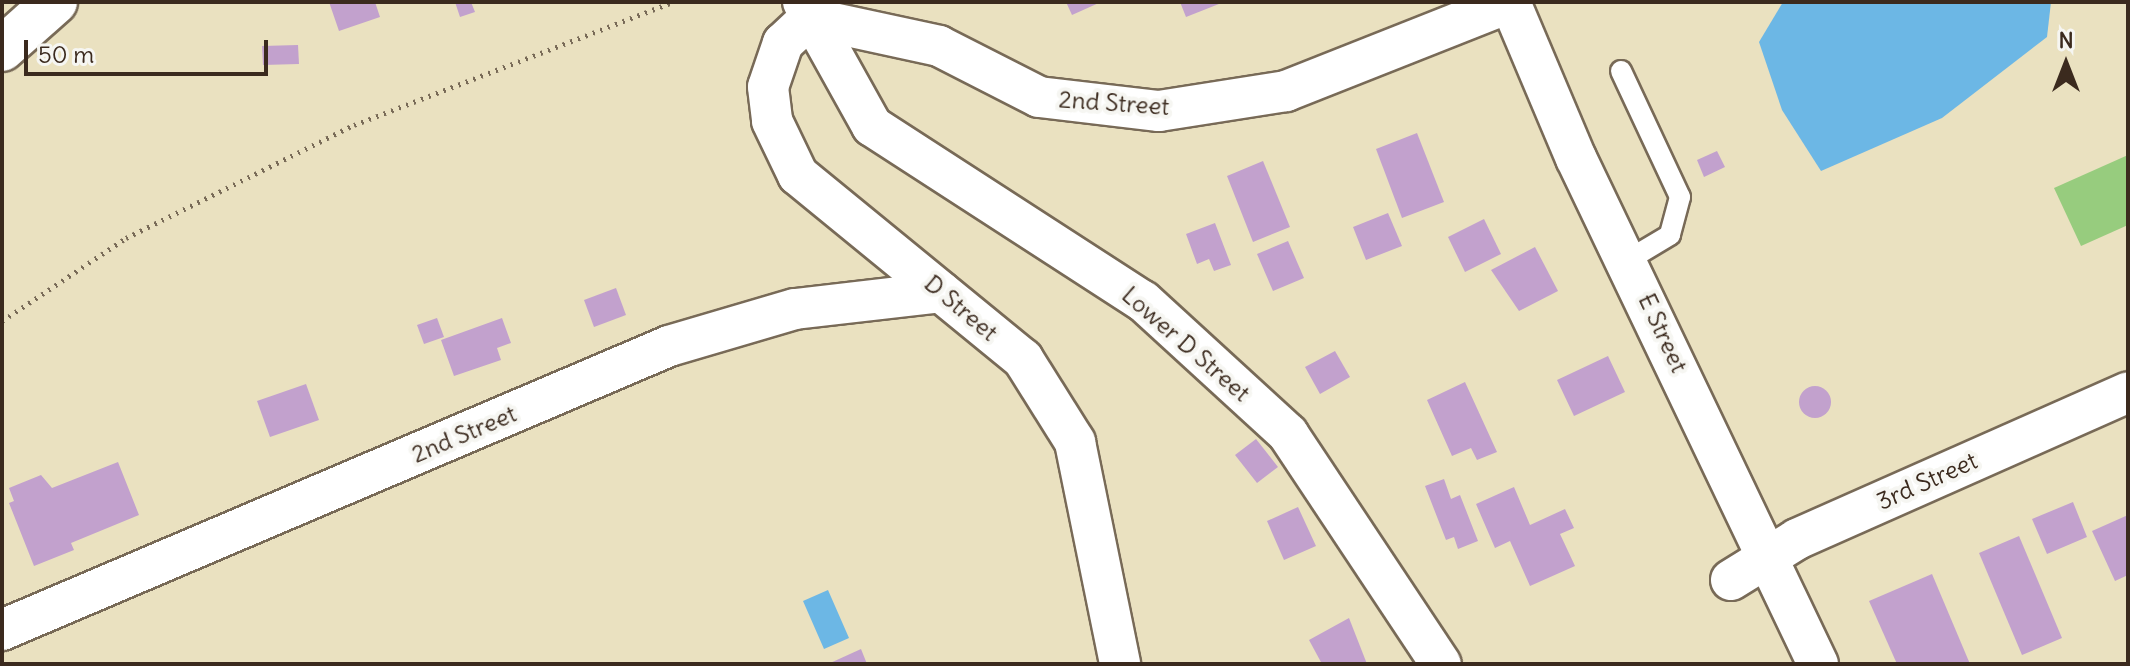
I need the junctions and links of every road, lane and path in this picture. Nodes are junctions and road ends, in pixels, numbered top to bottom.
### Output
1 (55, 2) edge
2 (673, 2) edge
3 (1510, 2) edge
4 (806, 10) edge
5 (2, 49) edge
6 (1621, 71) dead end
7 (1628, 260) junction
8 (941, 292) junction
9 (2, 321) edge
10 (2128, 392) edge
11 (1768, 557) junction
12 (1731, 580) dead end
13 (2, 630) edge
14 (1120, 664) edge
15 (1441, 664) edge
16 (1818, 664) edge

1 - 5 main road
2 - 9 path
3 - 4 street, 2nd Street
3 - 7 street, E Street
4 - 8 street, D Street
4 - 15 street, Lower D Street
6 - 7 lane
7 - 11 street, E Street
8 - 13 street, 2nd Street
8 - 14 street, D Street
10 - 11 street, 3rd Street
11 - 12 street, 3rd Street
11 - 16 street, E Street

